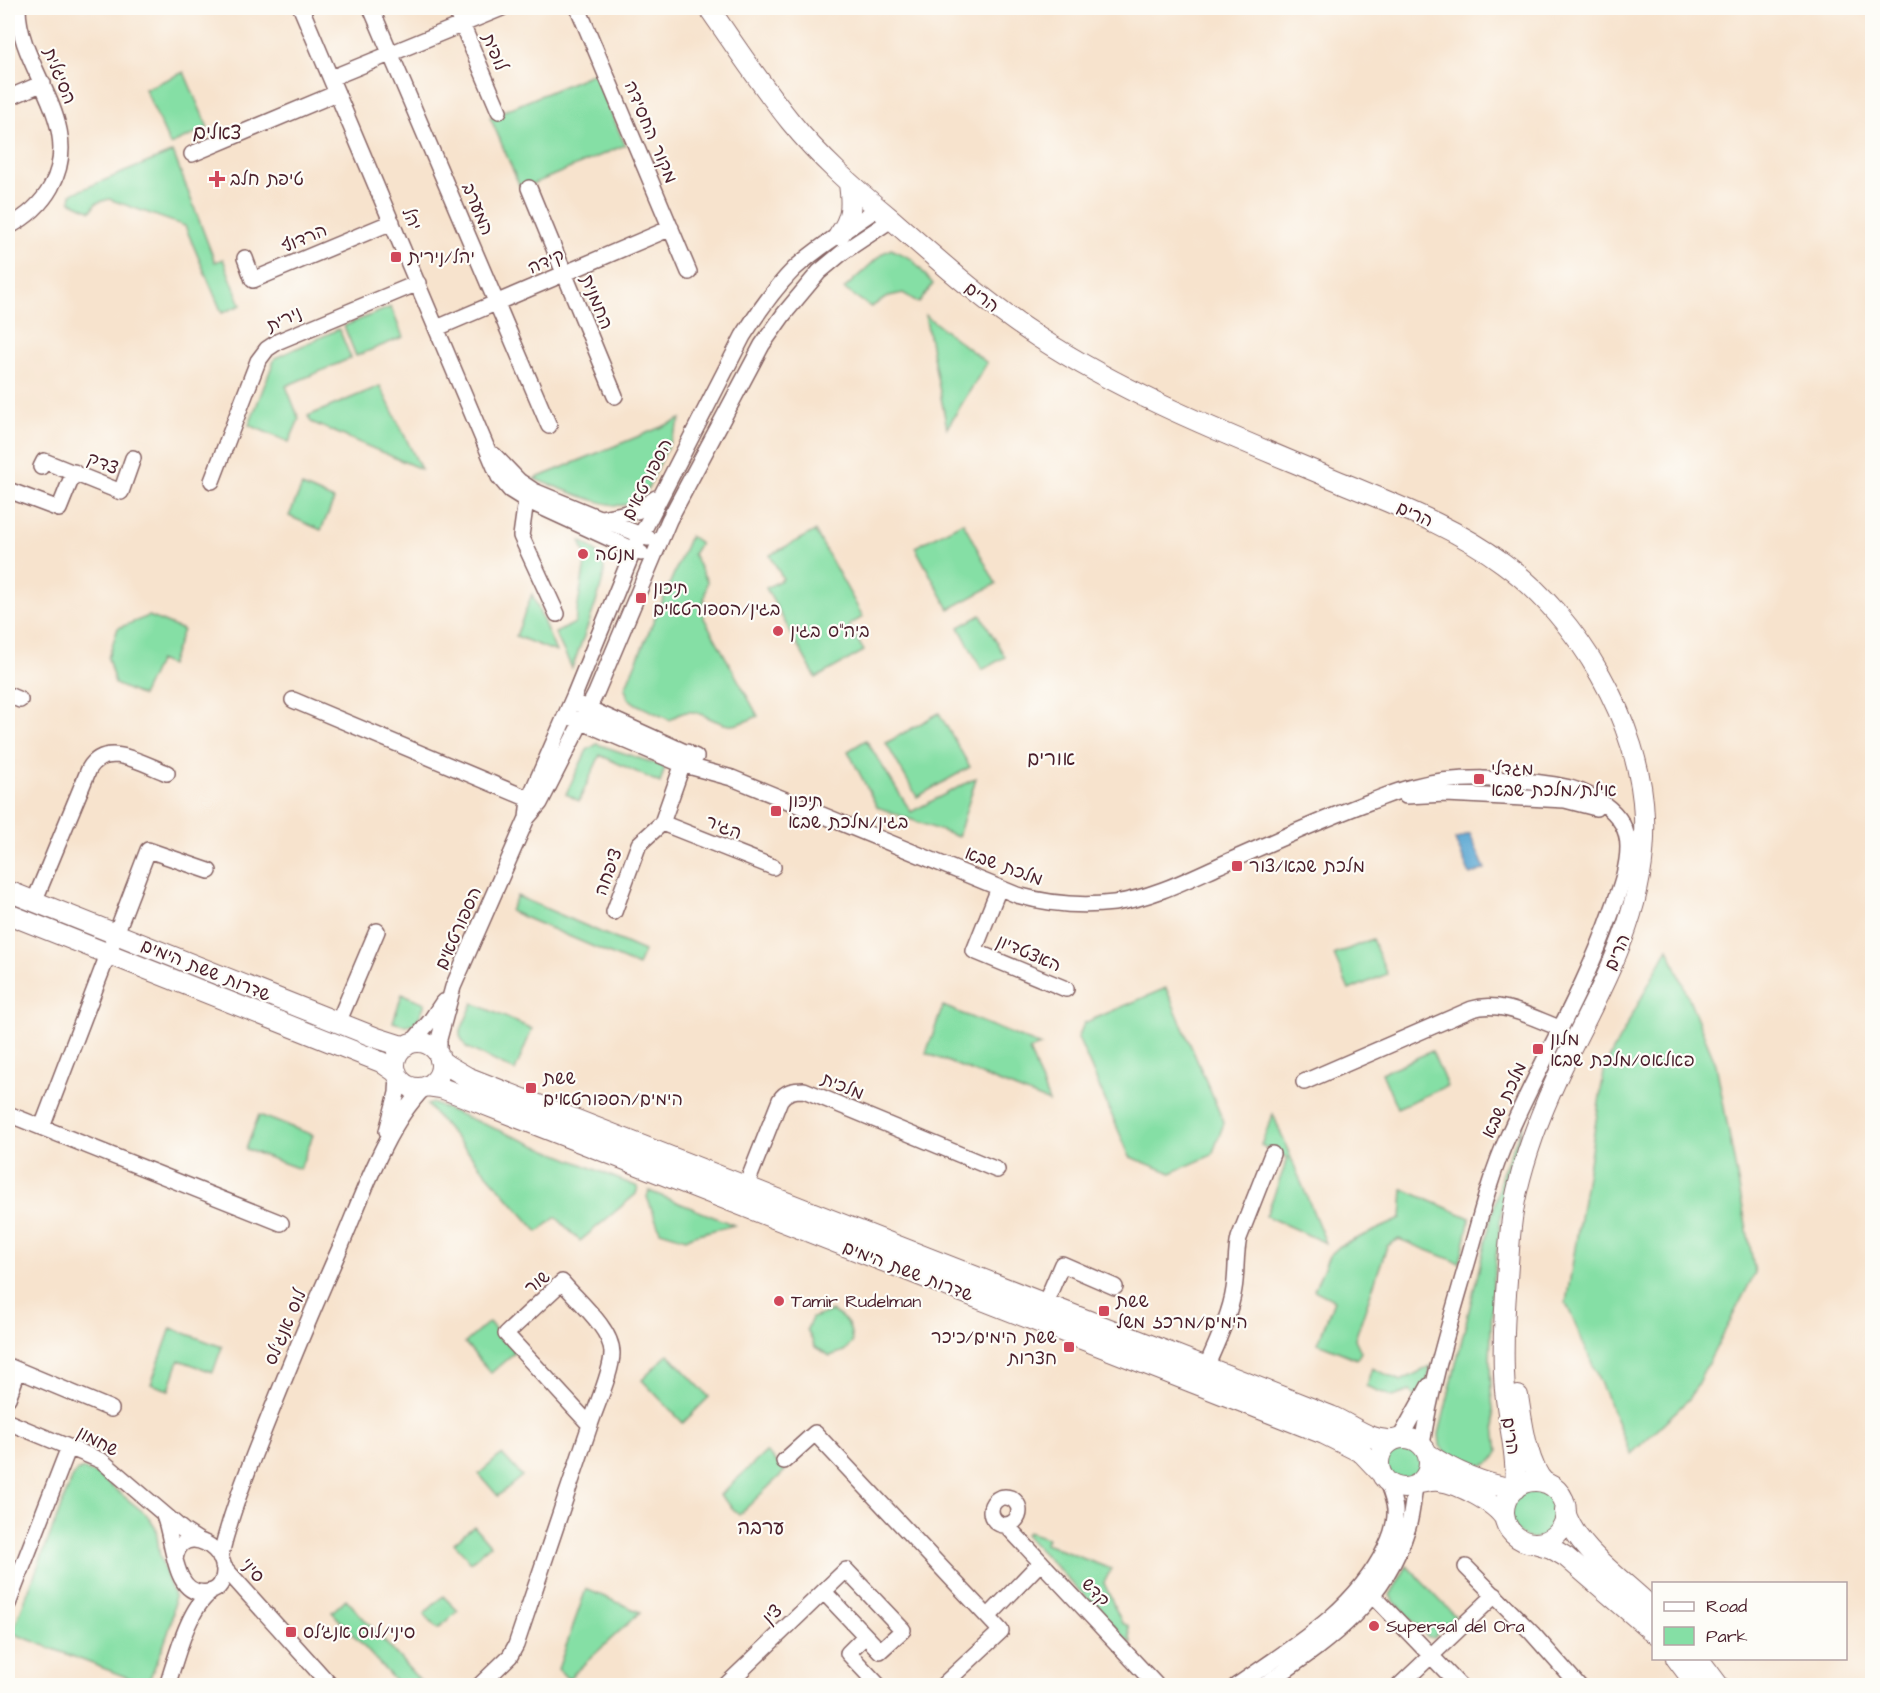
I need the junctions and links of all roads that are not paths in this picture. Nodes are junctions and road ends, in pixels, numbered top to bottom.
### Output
1 (18, 8) edge
2 (301, 8) edge
3 (371, 8) edge
4 (455, 8) edge
5 (502, 8) edge
6 (578, 8) edge
7 (709, 8) edge
8 (462, 24) junction
9 (391, 53) junction
10 (43, 83) junction
11 (334, 85) junction
12 (8, 98) edge
13 (499, 111) dead end
14 (192, 154) dead end
15 (849, 184) junction
16 (530, 188) dead end
17 (885, 214) junction
18 (392, 222) junction
19 (8, 227) edge
20 (670, 228) junction
21 (839, 235) junction
22 (244, 258) dead end
23 (689, 272) dead end
24 (565, 274) junction
25 (418, 283) junction
26 (497, 303) junction
27 (437, 328) junction
28 (615, 396) dead end
29 (549, 426) dead end
30 (134, 458) dead end
31 (41, 467) dead end
32 (74, 472) junction
33 (212, 481) dead end
34 (8, 490) edge
35 (662, 491) junction
36 (528, 494) junction
37 (600, 518) junction
38 (641, 535) junction
39 (659, 543) junction
40 (634, 550) junction
41 (652, 558) junction
42 (557, 614) dead end
43 (293, 700) dead end
44 (569, 708) junction
45 (585, 715) junction
46 (684, 758) junction
47 (167, 773) dead end
48 (534, 801) junction
49 (662, 824) junction
50 (773, 867) dead end
51 (209, 871) dead end
52 (999, 888) junction
53 (8, 891) edge
54 (38, 904) junction
55 (614, 912) dead end
56 (8, 914) edge
57 (377, 932) dead end
58 (115, 934) junction
59 (107, 953) junction
60 (453, 987) junction
61 (1066, 989) dead end
62 (338, 1023) junction
63 (1560, 1028) junction
64 (409, 1045) junction
65 (440, 1058) junction
66 (397, 1074) junction
67 (1304, 1082) dead end
68 (425, 1087) junction
69 (8, 1114) edge
70 (42, 1127) junction
71 (382, 1152) junction
72 (1272, 1154) dead end
73 (998, 1170) dead end
74 (742, 1195) junction
75 (281, 1223) dead end
76 (1507, 1276) junction
77 (1115, 1287) dead end
78 (1041, 1313) junction
79 (1437, 1366) junction
80 (13, 1369) edge
81 (1202, 1376) junction
82 (8, 1398) edge
83 (111, 1409) dead end
84 (8, 1422) edge
85 (590, 1425) junction
86 (1397, 1439) junction
87 (1511, 1440) junction
88 (69, 1447) junction
89 (1425, 1449) junction
90 (784, 1461) dead end
91 (1384, 1477) junction
92 (1476, 1478) junction
93 (1545, 1483) junction
94 (1417, 1485) junction
95 (1515, 1489) junction
96 (161, 1511) junction
97 (1565, 1511) junction
98 (230, 1520) junction
99 (1505, 1520) junction
100 (1006, 1525) dead end
101 (201, 1541) junction
102 (1534, 1543) junction
103 (175, 1559) junction
104 (222, 1562) junction
105 (1041, 1562) junction
106 (1466, 1567) dead end
107 (185, 1584) junction
108 (213, 1590) junction
109 (1367, 1590) junction
110 (824, 1592) junction
111 (1495, 1595) junction
112 (252, 1600) junction
113 (8, 1604) edge
114 (1652, 1609) edge
115 (988, 1617) junction
116 (190, 1621) junction
117 (1652, 1632) edge
118 (865, 1636) junction
119 (1431, 1655) junction
120 (1677, 1660) edge
121 (1699, 1660) edge
122 (167, 1686) edge
123 (331, 1686) edge
124 (479, 1686) edge
125 (725, 1686) edge
126 (879, 1686) edge
127 (942, 1686) edge
128 (1157, 1686) edge
129 (1236, 1686) edge
130 (1263, 1686) edge
131 (1399, 1686) edge
132 (1460, 1686) edge
133 (1579, 1686) edge
134 (1697, 1686) edge
135 (1719, 1686) edge

1 - 10 street, הסיגלית
2 - 11 street, יהל
3 - 9 street, המערב
4 - 8 street, לופית
5 - 8 street
6 - 20 street, מקור החסידה
7 - 15 main road, הרים
8 - 9 street
8 - 13 street, לופית
9 - 11 street
9 - 26 street, המערב
10 - 12 street
10 - 19 street, הסיגלית
11 - 14 street
11 - 18 street, יהל
15 - 17 main road, הרים
15 - 21 main road
16 - 24 street, החמנית
17 - 21 street, הספורטאים
17 - 39 street, הספורטאים
17 - 76 main road, הרים
18 - 22 street, הרדוף
18 - 25 street, יהל
20 - 23 street, מקור החסידה
20 - 24 street, קידה
21 - 35 street, הספורטאים
24 - 26 street, קידה
24 - 28 street, החמנית
25 - 27 street, יהל
25 - 33 street, נירית
26 - 27 street, קידה
26 - 29 street, המערב
27 - 36 street, יהל
30 - 32 street, צדק
31 - 32 street, צדק
32 - 34 street
35 - 37 street
35 - 38 street, הספורטאים
36 - 37 street, יהל
36 - 40 street, יהל
36 - 42 street
37 - 38 street, יהל
38 - 39 street, יהל
38 - 40 street, הספורטאים
39 - 41 street, הספורטאים
40 - 41 street, יהל
40 - 44 street, הספורטאים
41 - 45 street, הספורטאים
43 - 48 street
44 - 45 street, מלכת שבא
44 - 48 street, הספורטאים
45 - 46 street, מלכת שבא
45 - 48 street, הספורטאים
46 - 49 street
46 - 52 street, מלכת שבא
47 - 54 street
48 - 60 street, הספורטאים
49 - 50 street, הגיר
49 - 55 street, ציפחה
51 - 58 street
52 - 61 street, האצטדיון
52 - 63 street, מלכת שבא
53 - 54 main road, שדרות ששת הימים
54 - 58 main road, שדרות ששת הימים
56 - 59 main road, שדרות ששת הימים
57 - 62 street
58 - 59 street
58 - 62 main road, שדרות ששת הימים
59 - 66 main road, שדרות ששת הימים
59 - 70 street
60 - 64 street, הספורטאים
60 - 65 street, הספורטאים
62 - 64 main road, שדרות ששת הימים
63 - 67 street
63 - 79 street, מלכת שבא
64 - 65 main road
64 - 66 main road
65 - 68 main road
65 - 74 main road, שדרות ששת הימים
66 - 68 main road
66 - 71 street, לוס אנג'לס
68 - 71 street, לוס אנג'לס
68 - 74 main road, שדרות ששת הימים
69 - 70 street
70 - 75 street
71 - 98 street, לוס אנג'לס
72 - 81 street
73 - 74 street, מלכית
74 - 78 main road, שדרות ששת הימים
76 - 87 main road, הרים
76 - 93 main road, הרים
77 - 78 street
78 - 81 main road, שדרות ששת הימים
79 - 86 street, מלכת שבא
79 - 89 street, מלכת שבא
80 - 82 street
80 - 83 street
81 - 86 main road, שדרות ששת הימים
81 - 91 main road, שדרות ששת הימים
84 - 88 street, שחמון
85 - 85 street, שור
85 - 124 street, שור
86 - 89 main road
86 - 91 main road
87 - 92 main road
87 - 95 main road, הרים
88 - 96 street, שחמון
88 - 113 street
89 - 92 main road
89 - 94 main road
90 - 115 street
91 - 94 main road
91 - 109 street
92 - 95 main road
93 - 95 main road
93 - 97 main road
94 - 99 main road
94 - 109 street
95 - 99 main road
96 - 101 street, שחמון
96 - 103 street, שחמון
97 - 102 main road
97 - 114 main road
98 - 101 street, לוס אנג'לס
98 - 104 street, לוס אנג'לס
99 - 102 main road
100 - 105 street, קדש
101 - 103 street
101 - 104 street
102 - 117 main road
103 - 107 street
104 - 108 street
104 - 112 street, סיני
105 - 115 street
105 - 128 street, קדש
106 - 111 street
107 - 108 street
107 - 116 street
108 - 112 street, סיני
108 - 116 street
109 - 119 street
109 - 129 street
109 - 130 street
110 - 118 street
110 - 118 street, צין
110 - 125 street, צין
111 - 119 street
111 - 133 street
112 - 123 street, סיני
115 - 127 street
116 - 122 street
118 - 126 street
119 - 131 street
119 - 132 street
120 - 134 main road
121 - 135 main road

